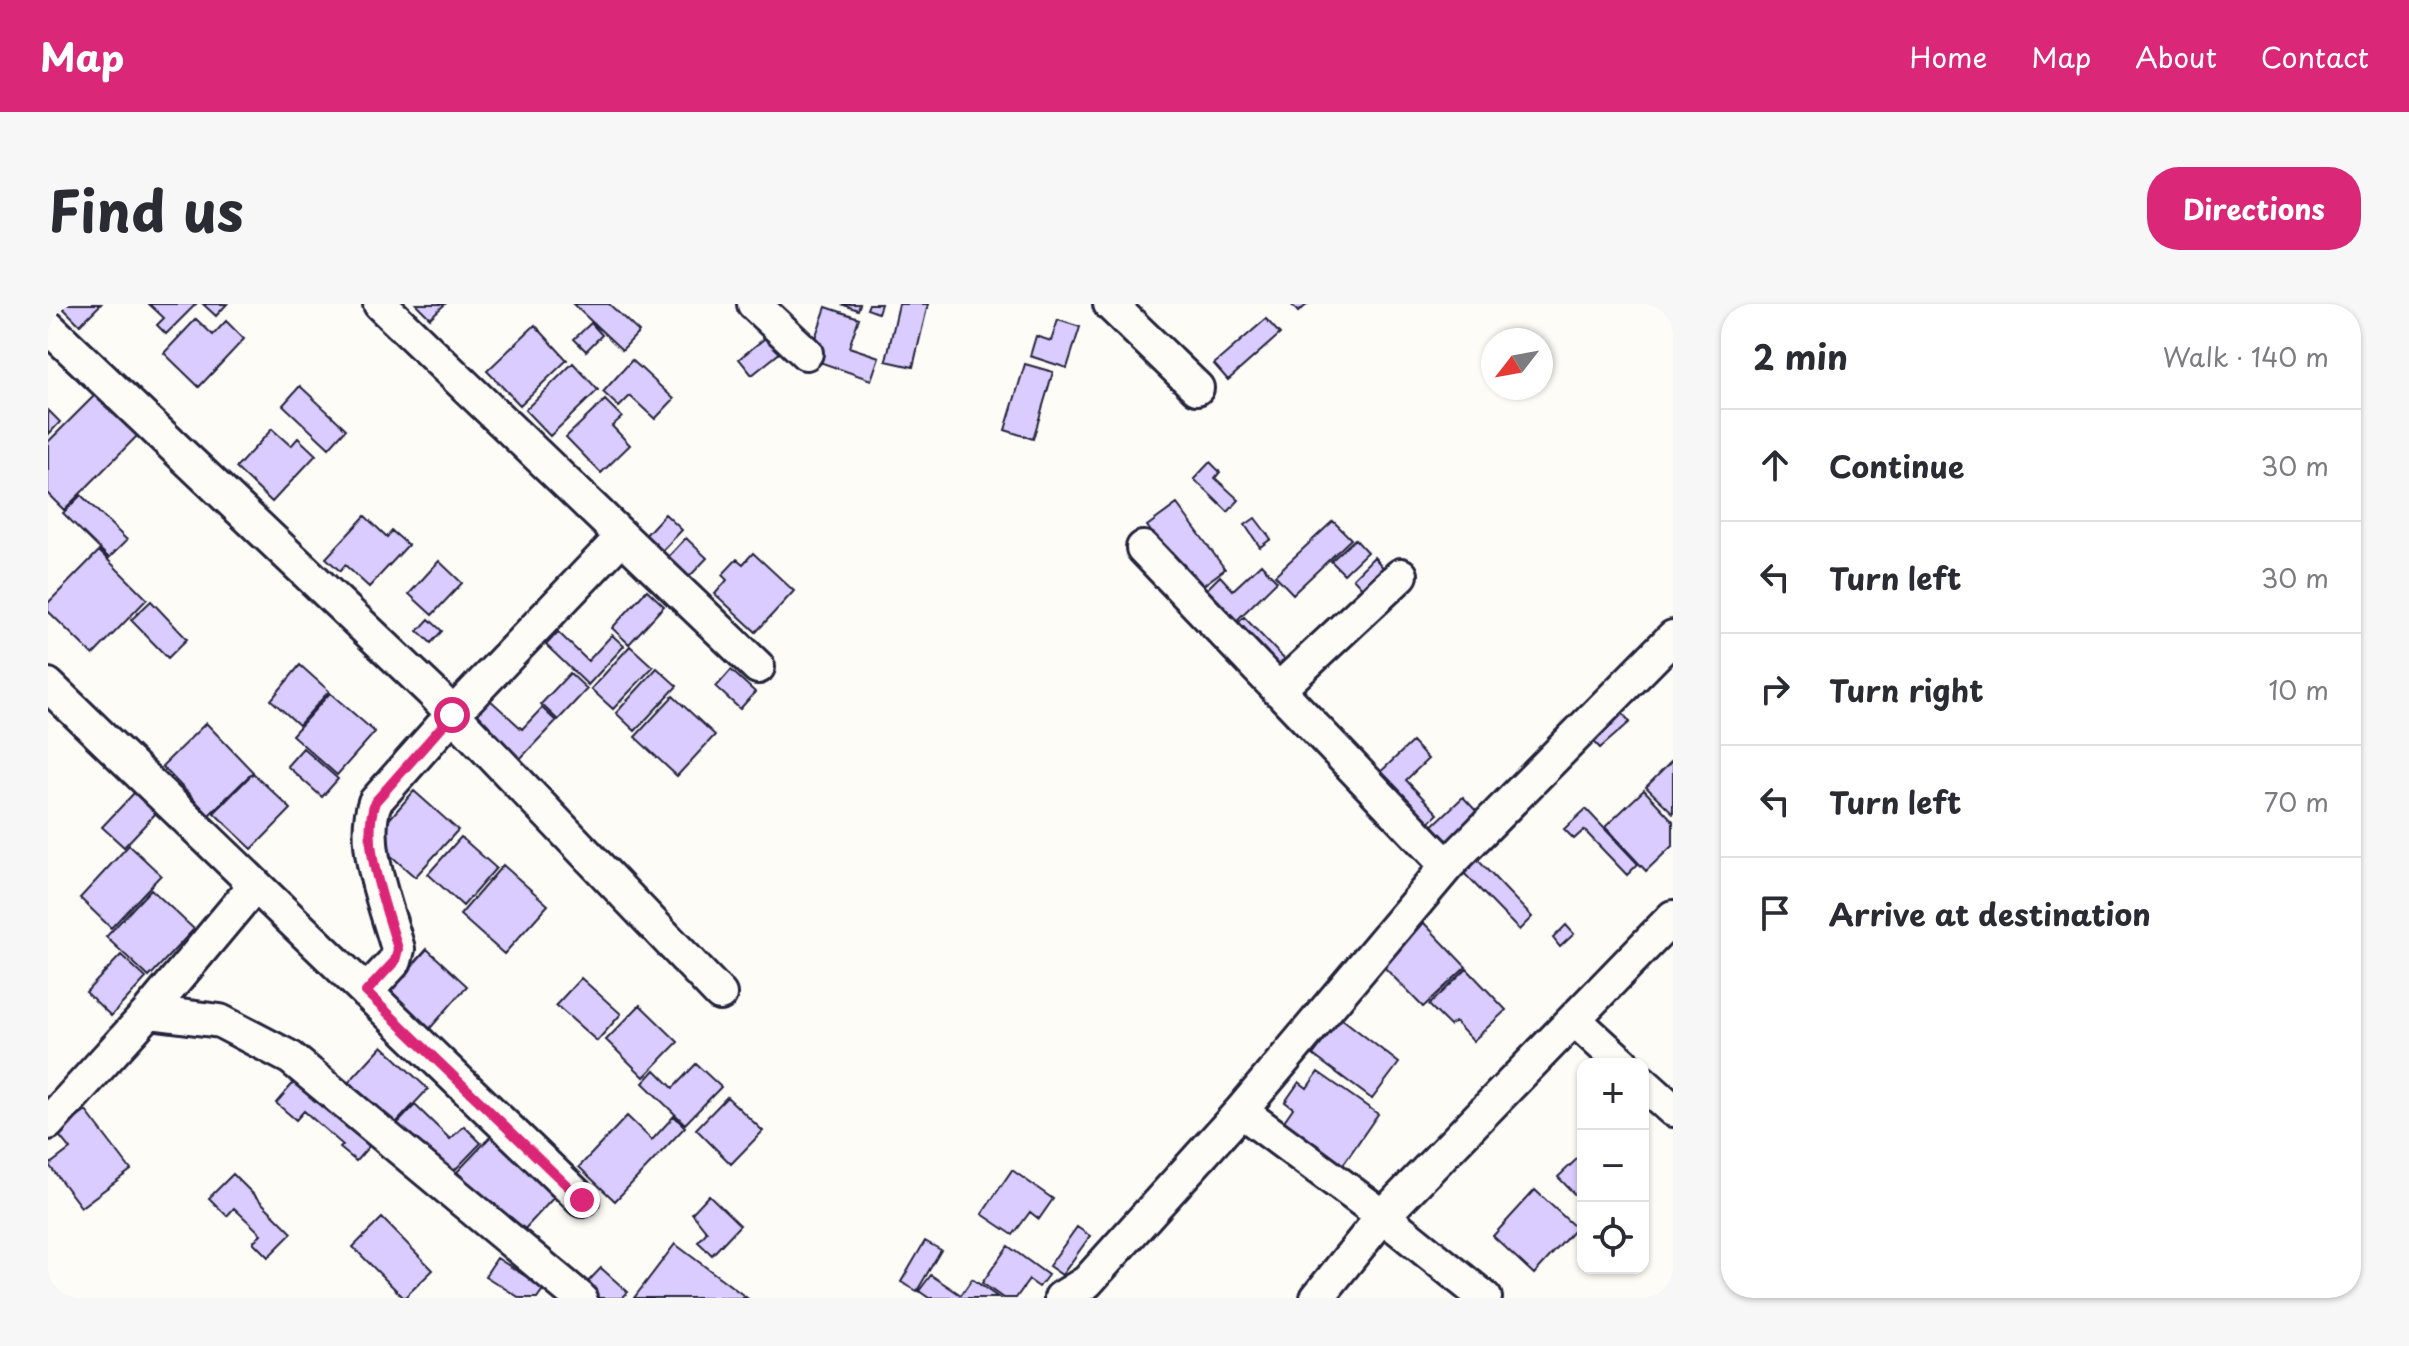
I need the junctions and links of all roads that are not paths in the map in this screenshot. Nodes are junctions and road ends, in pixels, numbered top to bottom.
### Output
1 (380, 304) edge
2 (754, 304) edge
3 (1110, 304) edge
4 (48, 327) edge
5 (806, 353) dead end
6 (1197, 388) dead end
7 (622, 537) junction
8 (1143, 548) dead end
9 (1401, 575) dead end
10 (1673, 637) edge
11 (758, 667) dead end
12 (48, 685) edge
13 (1278, 690) junction
14 (452, 715) junction
15 (1447, 866) junction
16 (255, 885) junction
17 (1673, 917) edge
18 (366, 992) junction
19 (720, 994) dead end
20 (149, 1012) junction
21 (1575, 1020) junction
22 (1616, 1058) edge
23 (1649, 1088) edge
24 (53, 1106) edge
25 (1673, 1110) edge
26 (1241, 1111) junction
27 (582, 1200) dead end
28 (1383, 1216) junction
29 (580, 1298) edge
30 (1061, 1298) edge
31 (1317, 1298) edge
32 (1485, 1298) edge

1 - 7 street
2 - 5 street
3 - 6 street
4 - 14 street
7 - 11 street
7 - 14 street
8 - 13 street
9 - 13 street
10 - 15 street
12 - 16 street
13 - 15 street
14 - 18 street
14 - 19 street
15 - 26 street
16 - 18 street
16 - 20 street
17 - 21 street
18 - 27 street
20 - 24 street
20 - 29 street
21 - 22 street
21 - 28 street
23 - 25 street
26 - 28 street
26 - 30 street
28 - 31 street
28 - 32 street

